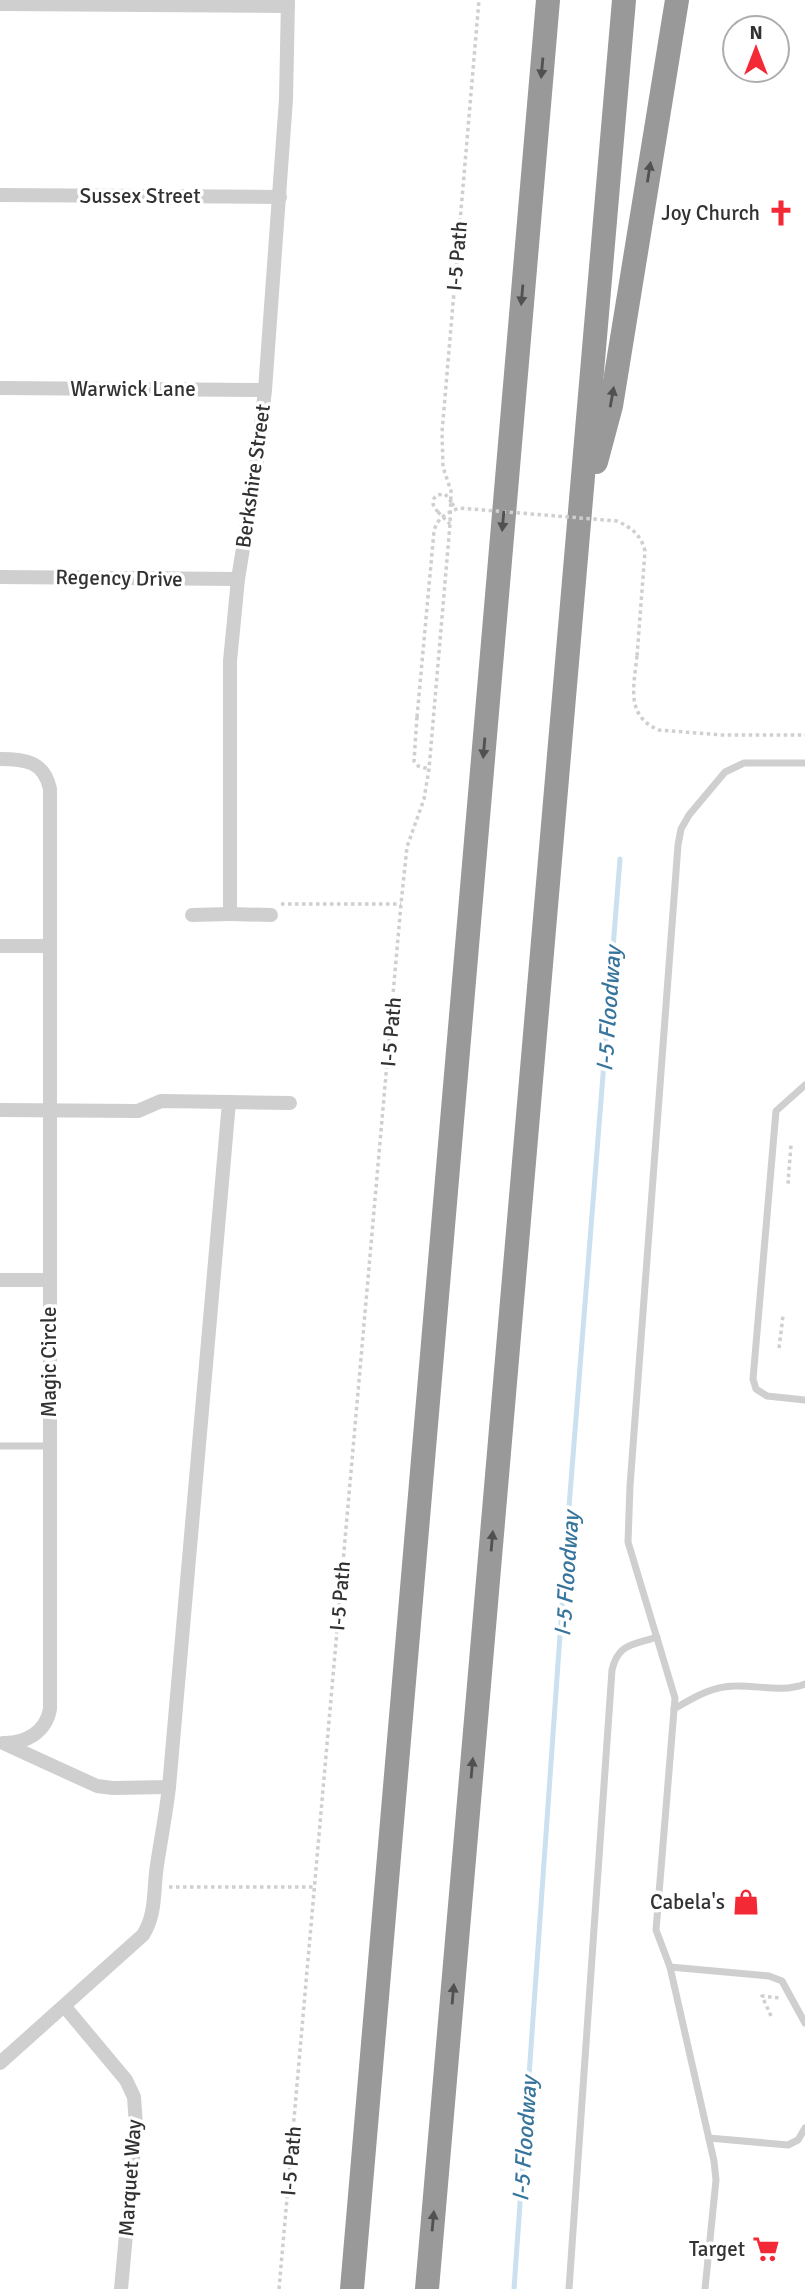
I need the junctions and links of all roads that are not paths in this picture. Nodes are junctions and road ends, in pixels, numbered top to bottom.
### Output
1 (548, 0) edge
2 (624, 0) edge
3 (677, 0) edge
4 (76, 2) edge
5 (288, 3) edge
6 (0, 4) edge
7 (0, 195) edge
8 (280, 197) junction
9 (0, 388) edge
10 (265, 390) junction
11 (578, 534) junction
12 (0, 577) edge
13 (238, 579) junction
14 (0, 759) edge
15 (805, 763) edge
16 (271, 910) road end
17 (230, 914) junction
18 (192, 915) dead end
19 (0, 946) edge
20 (50, 946) junction
21 (805, 1085) edge
22 (229, 1102) junction
23 (290, 1103) dead end
24 (0, 1110) edge
25 (50, 1110) junction
26 (0, 1280) edge
27 (49, 1280) junction
28 (805, 1400) edge
29 (0, 1446) edge
30 (49, 1446) junction
31 (657, 1637) junction
32 (805, 1684) edge
33 (674, 1709) junction
34 (2, 1743) edge
35 (169, 1787) junction
36 (670, 1967) junction
37 (65, 2007) junction
38 (805, 2022) edge
39 (0, 2063) edge
40 (805, 2128) edge
41 (709, 2138) junction
42 (121, 2289) edge
43 (352, 2289) edge
44 (428, 2289) edge
45 (569, 2289) edge
46 (705, 2289) edge

1 -> 43 highway
2 - 11 highway
11 -> 3 highway
4 - 5 street
4 - 6 street
5 - 8 street, Berkshire Street
7 - 8 street, Sussex Street
8 - 10 street, Berkshire Street
9 - 10 street, Warwick Lane
10 - 13 street, Berkshire Street
44 -> 11 highway
12 - 13 street, Regency Drive
13 - 17 street, Berkshire Street
14 - 20 street, Magic Circle
15 - 31 lane
16 - 17 street
17 - 18 street
19 - 20 street
20 - 25 street, Magic Circle
21 - 28 lane
22 - 23 street
22 - 25 street
22 - 35 street
24 - 25 street
25 - 27 street, Magic Circle
26 - 27 street
27 - 30 street, Magic Circle
29 - 30 lane
30 - 34 street, Magic Circle
31 - 33 lane
31 - 45 lane
32 - 33 lane
33 - 36 lane
34 - 35 street
35 - 37 street
36 - 38 lane
36 - 41 lane
37 - 39 street
37 - 42 street, Marquet Way
40 - 41 lane
41 - 46 lane

